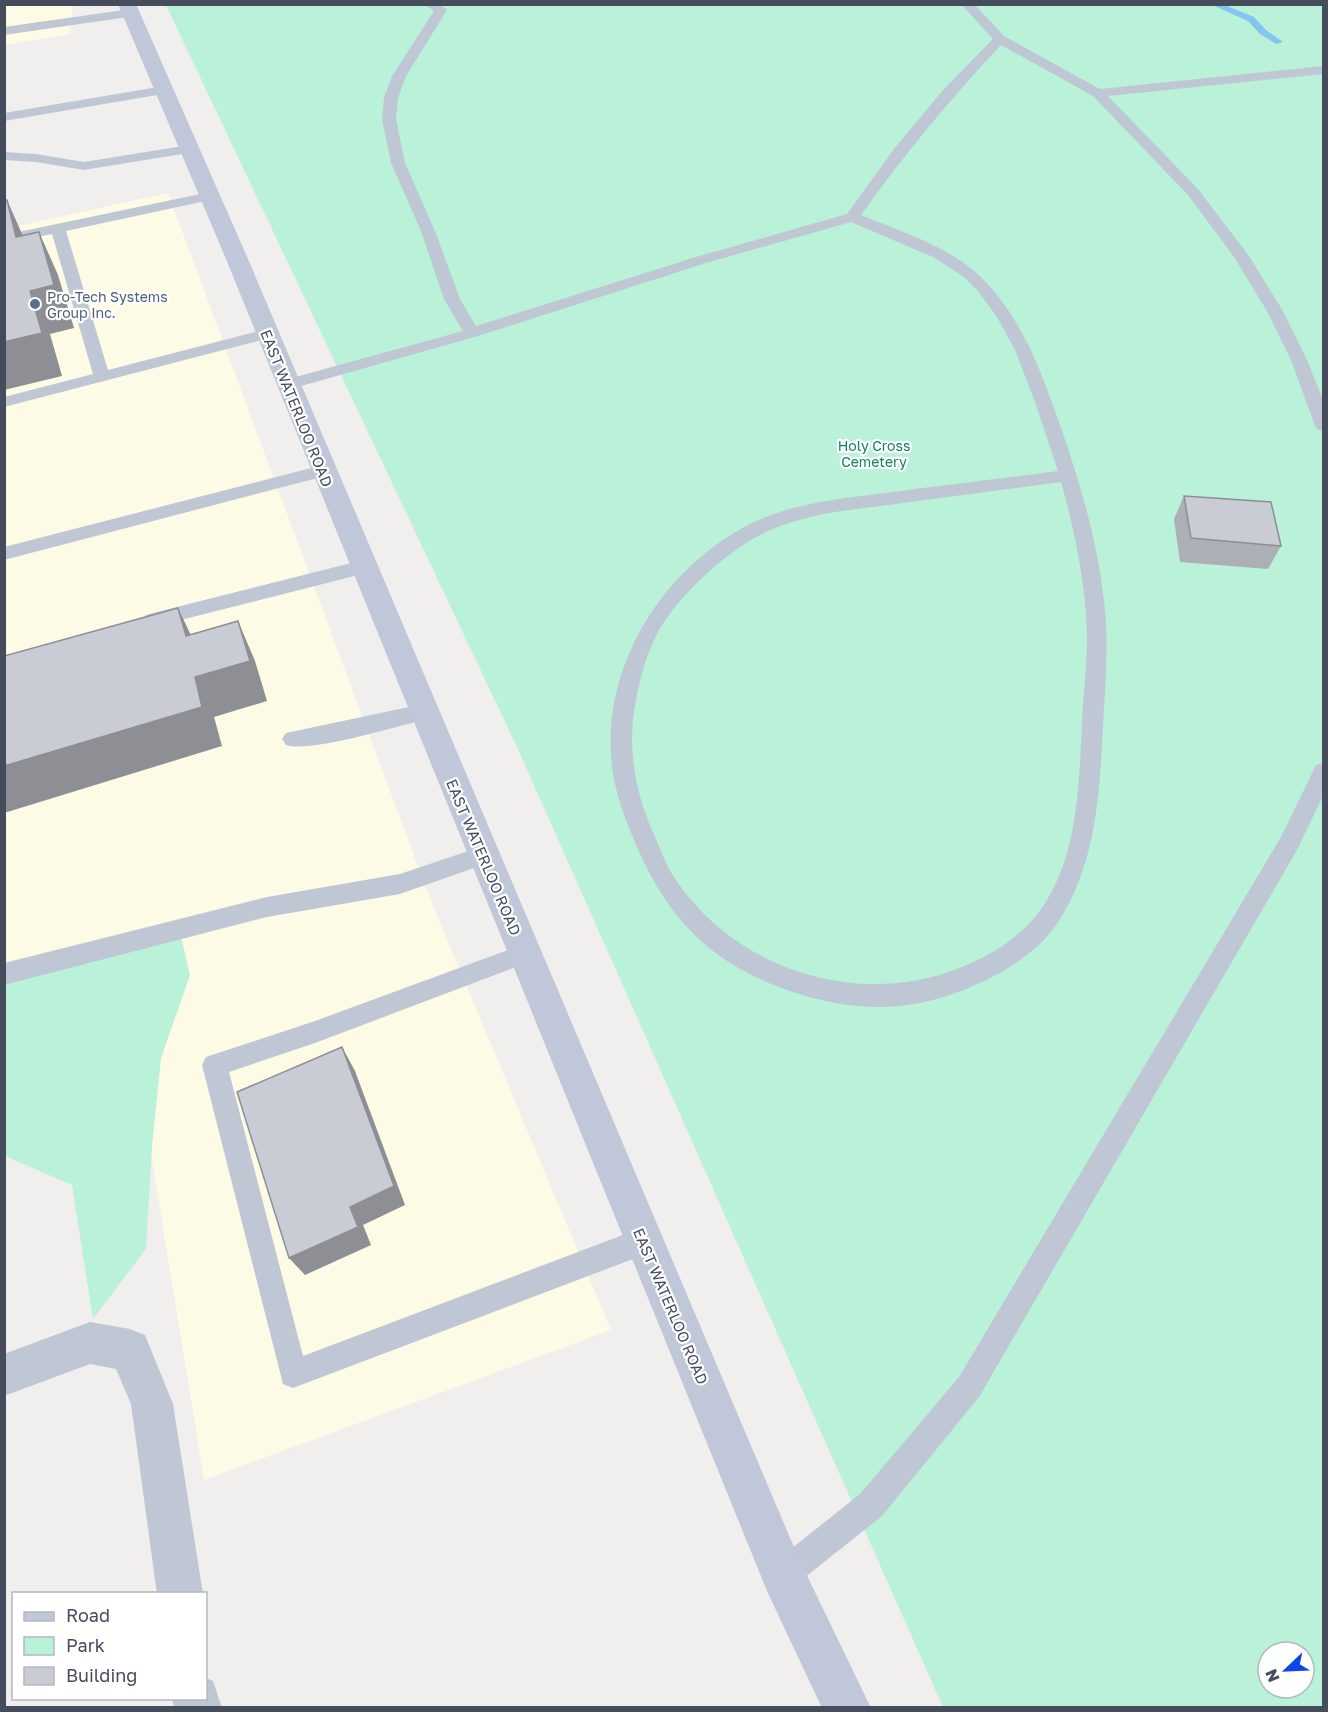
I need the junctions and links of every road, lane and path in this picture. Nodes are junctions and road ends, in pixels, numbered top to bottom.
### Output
1 (967, 4) edge
2 (438, 6) edge
3 (129, 9) edge
4 (4, 32) edge
5 (1000, 39) junction
6 (1323, 70) edge
7 (164, 90) junction
8 (1098, 93) junction
9 (4, 117) edge
10 (189, 149) junction
11 (4, 156) edge
12 (210, 196) junction
13 (852, 217) junction
14 (58, 228) junction
15 (4, 240) edge
16 (472, 333) junction
17 (267, 334) junction
18 (102, 377) junction
19 (287, 385) junction
20 (4, 402) edge
21 (1323, 426) edge
22 (323, 471) junction
23 (1069, 476) junction
24 (4, 554) edge
25 (363, 567) junction
26 (132, 626) edge
27 (423, 711) junction
28 (294, 739) dead end
29 (1323, 771) edge
30 (483, 855) junction
31 (524, 954) junction
32 (4, 974) edge
33 (644, 1241) junction
34 (4, 1375) edge
35 (783, 1575) junction
36 (180, 1592) edge
37 (847, 1707) edge

1 - 5 lane
2 - 16 lane
3 - 4 lane
3 - 7 main road, EAST WATERLOO ROAD
5 - 8 lane
5 - 13 lane
6 - 8 lane
7 - 9 lane
7 - 10 main road, EAST WATERLOO ROAD
8 - 21 lane
10 - 11 lane
10 - 12 main road, EAST WATERLOO ROAD
12 - 14 lane
12 - 17 main road, EAST WATERLOO ROAD
13 - 16 lane
13 - 23 lane
14 - 15 lane
14 - 18 lane
16 - 19 lane
17 - 18 lane
17 - 19 main road, EAST WATERLOO ROAD
18 - 20 lane
19 - 22 main road, EAST WATERLOO ROAD
22 - 24 lane
22 - 25 main road, EAST WATERLOO ROAD
23 - 23 lane
25 - 26 lane
25 - 27 main road, EAST WATERLOO ROAD
27 - 28 lane
27 - 30 main road, EAST WATERLOO ROAD
29 - 35 lane
30 - 31 main road, EAST WATERLOO ROAD
30 - 32 lane
31 - 33 main road, EAST WATERLOO ROAD
31 - 33 lane
33 - 35 main road, EAST WATERLOO ROAD
34 - 36 street
35 - 37 main road, EAST WATERLOO ROAD

